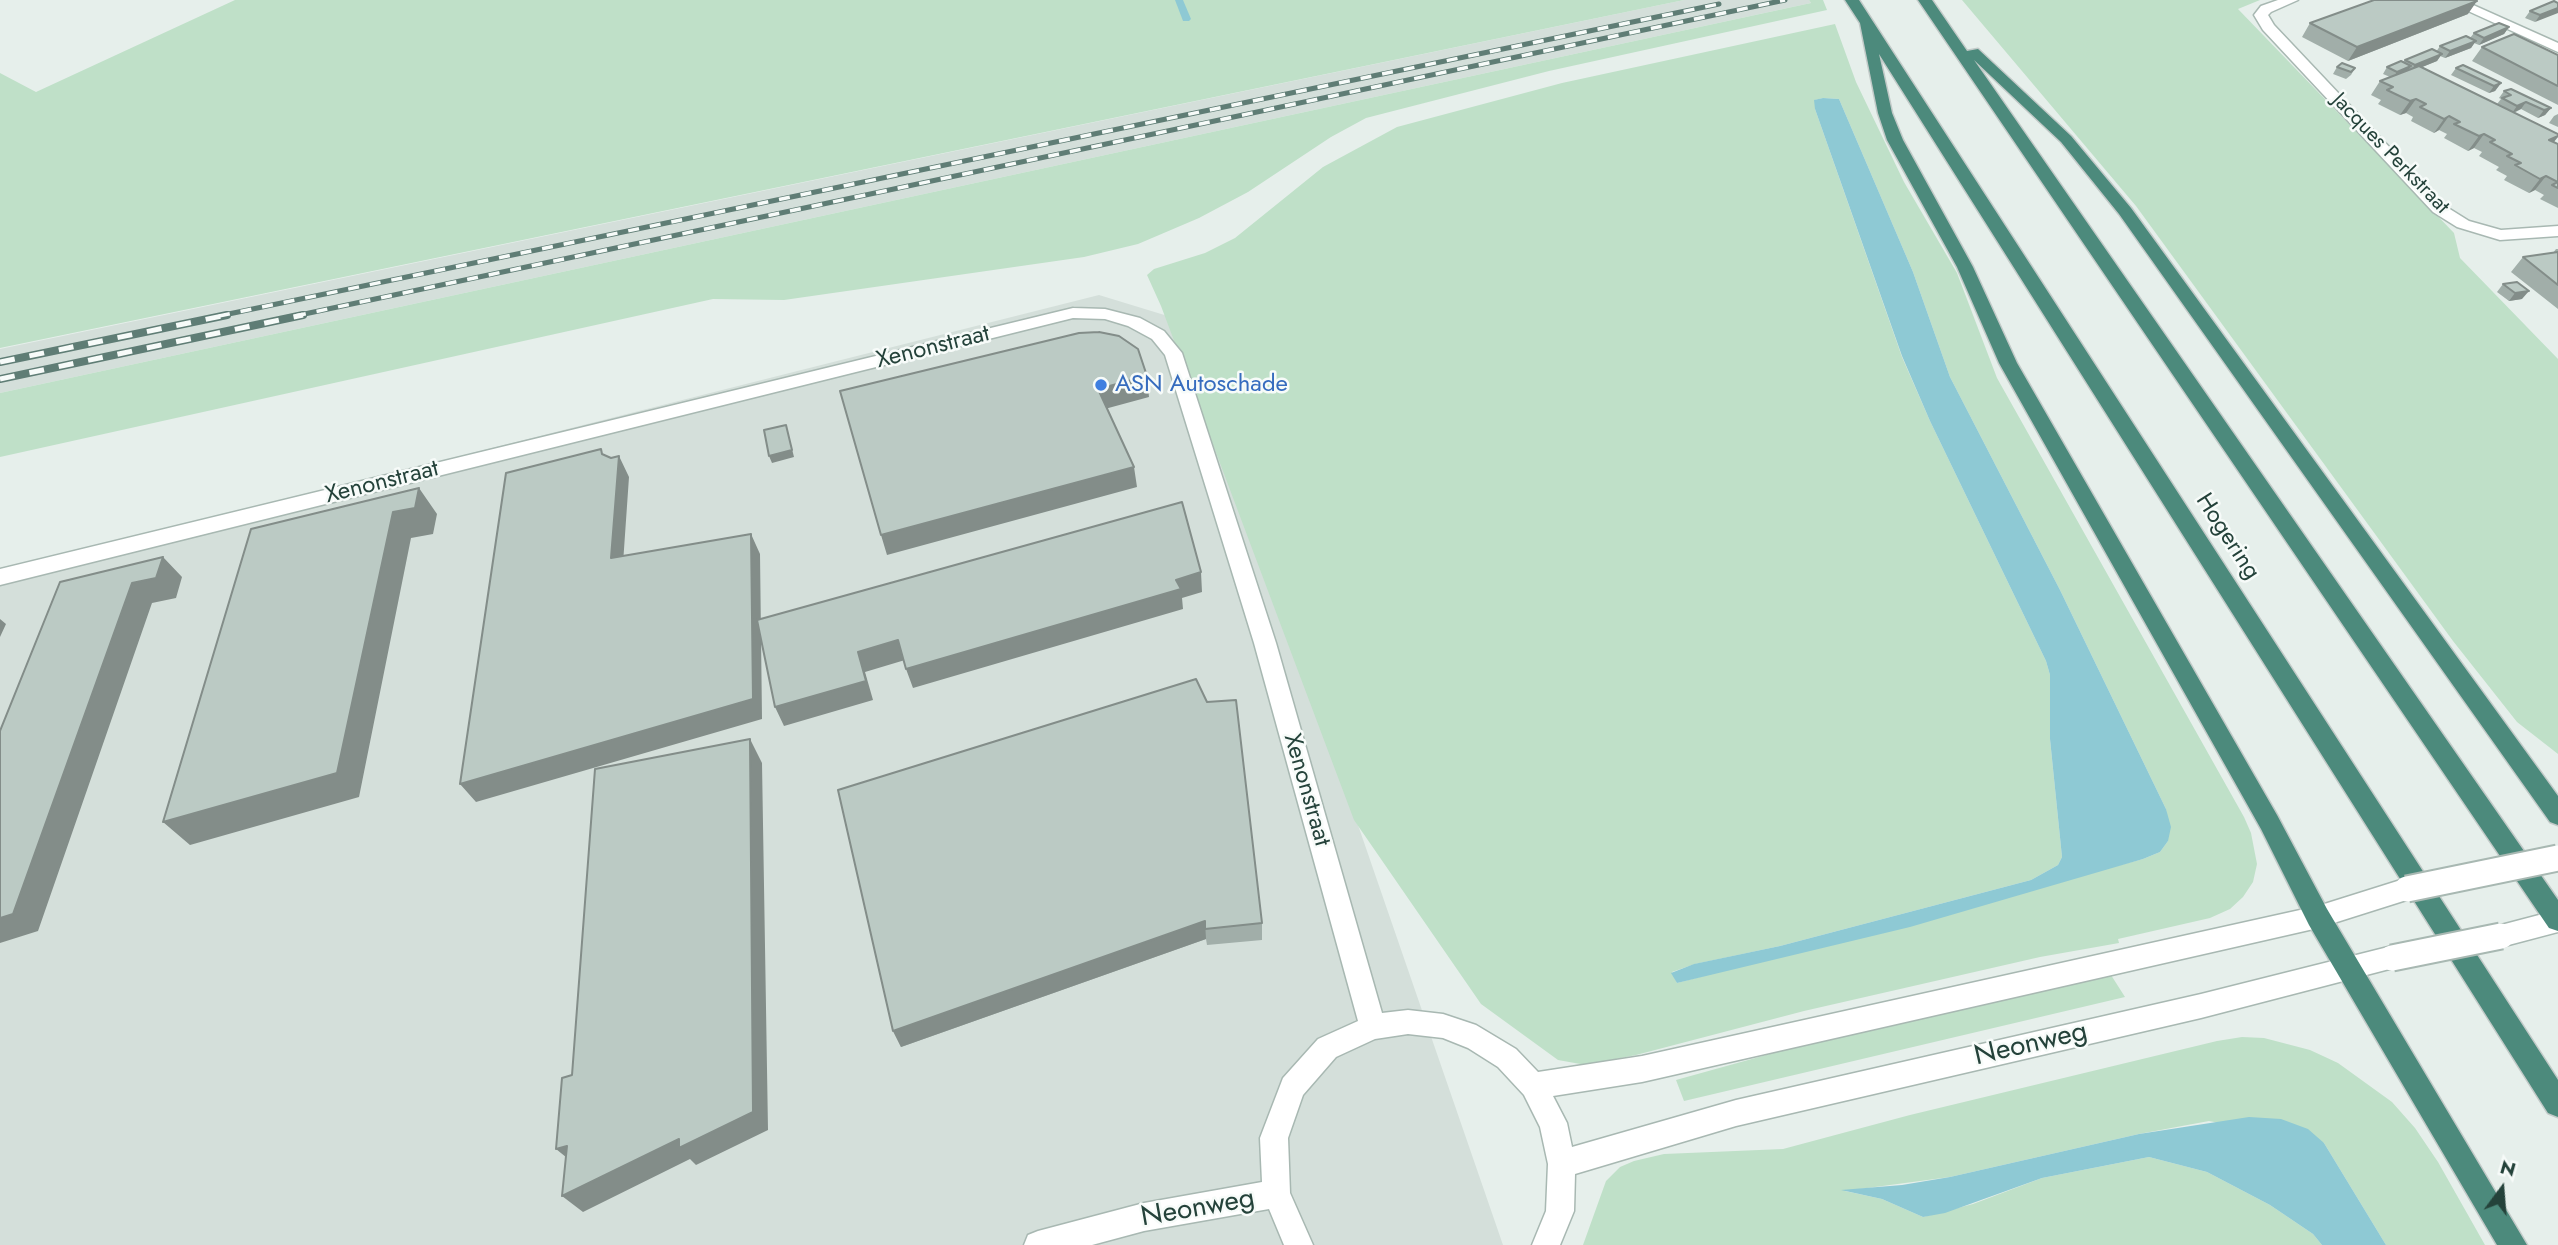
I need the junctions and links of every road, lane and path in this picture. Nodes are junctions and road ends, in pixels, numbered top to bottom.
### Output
1 (1852, 0) edge
2 (1925, 0) edge
3 (2291, 0) edge
4 (2451, 0) edge
5 (1941, 23) junction
6 (1866, 24) junction
7 (2558, 48) edge
8 (2558, 231) edge
9 (0, 577) edge
10 (2558, 815) edge
11 (2558, 858) edge
12 (2318, 918) junction
13 (2558, 921) edge
14 (2350, 969) junction
15 (1373, 1027) junction
16 (1532, 1086) junction
17 (2558, 1104) edge
18 (1562, 1164) junction
19 (1276, 1194) junction
20 (1038, 1245) edge
21 (1299, 1245) edge
22 (1546, 1245) edge
23 (2512, 1245) edge

1 - 6 highway, Hogering
2 - 5 highway
3 - 8 street, Jacques Perkstraat
4 - 7 street
5 - 10 highway
5 - 13 highway
6 - 12 highway
6 - 17 highway, Hogering
9 - 15 street, Xenonstraat
11 - 12 street, bridge
12 - 14 highway
12 - 16 street
13 - 14 street, Neonweg, bridge
14 - 18 street, Neonweg
14 - 23 highway
15 - 16 street
15 - 19 street
16 - 18 street
18 - 22 street
19 - 20 street, Neonweg
19 - 21 street

